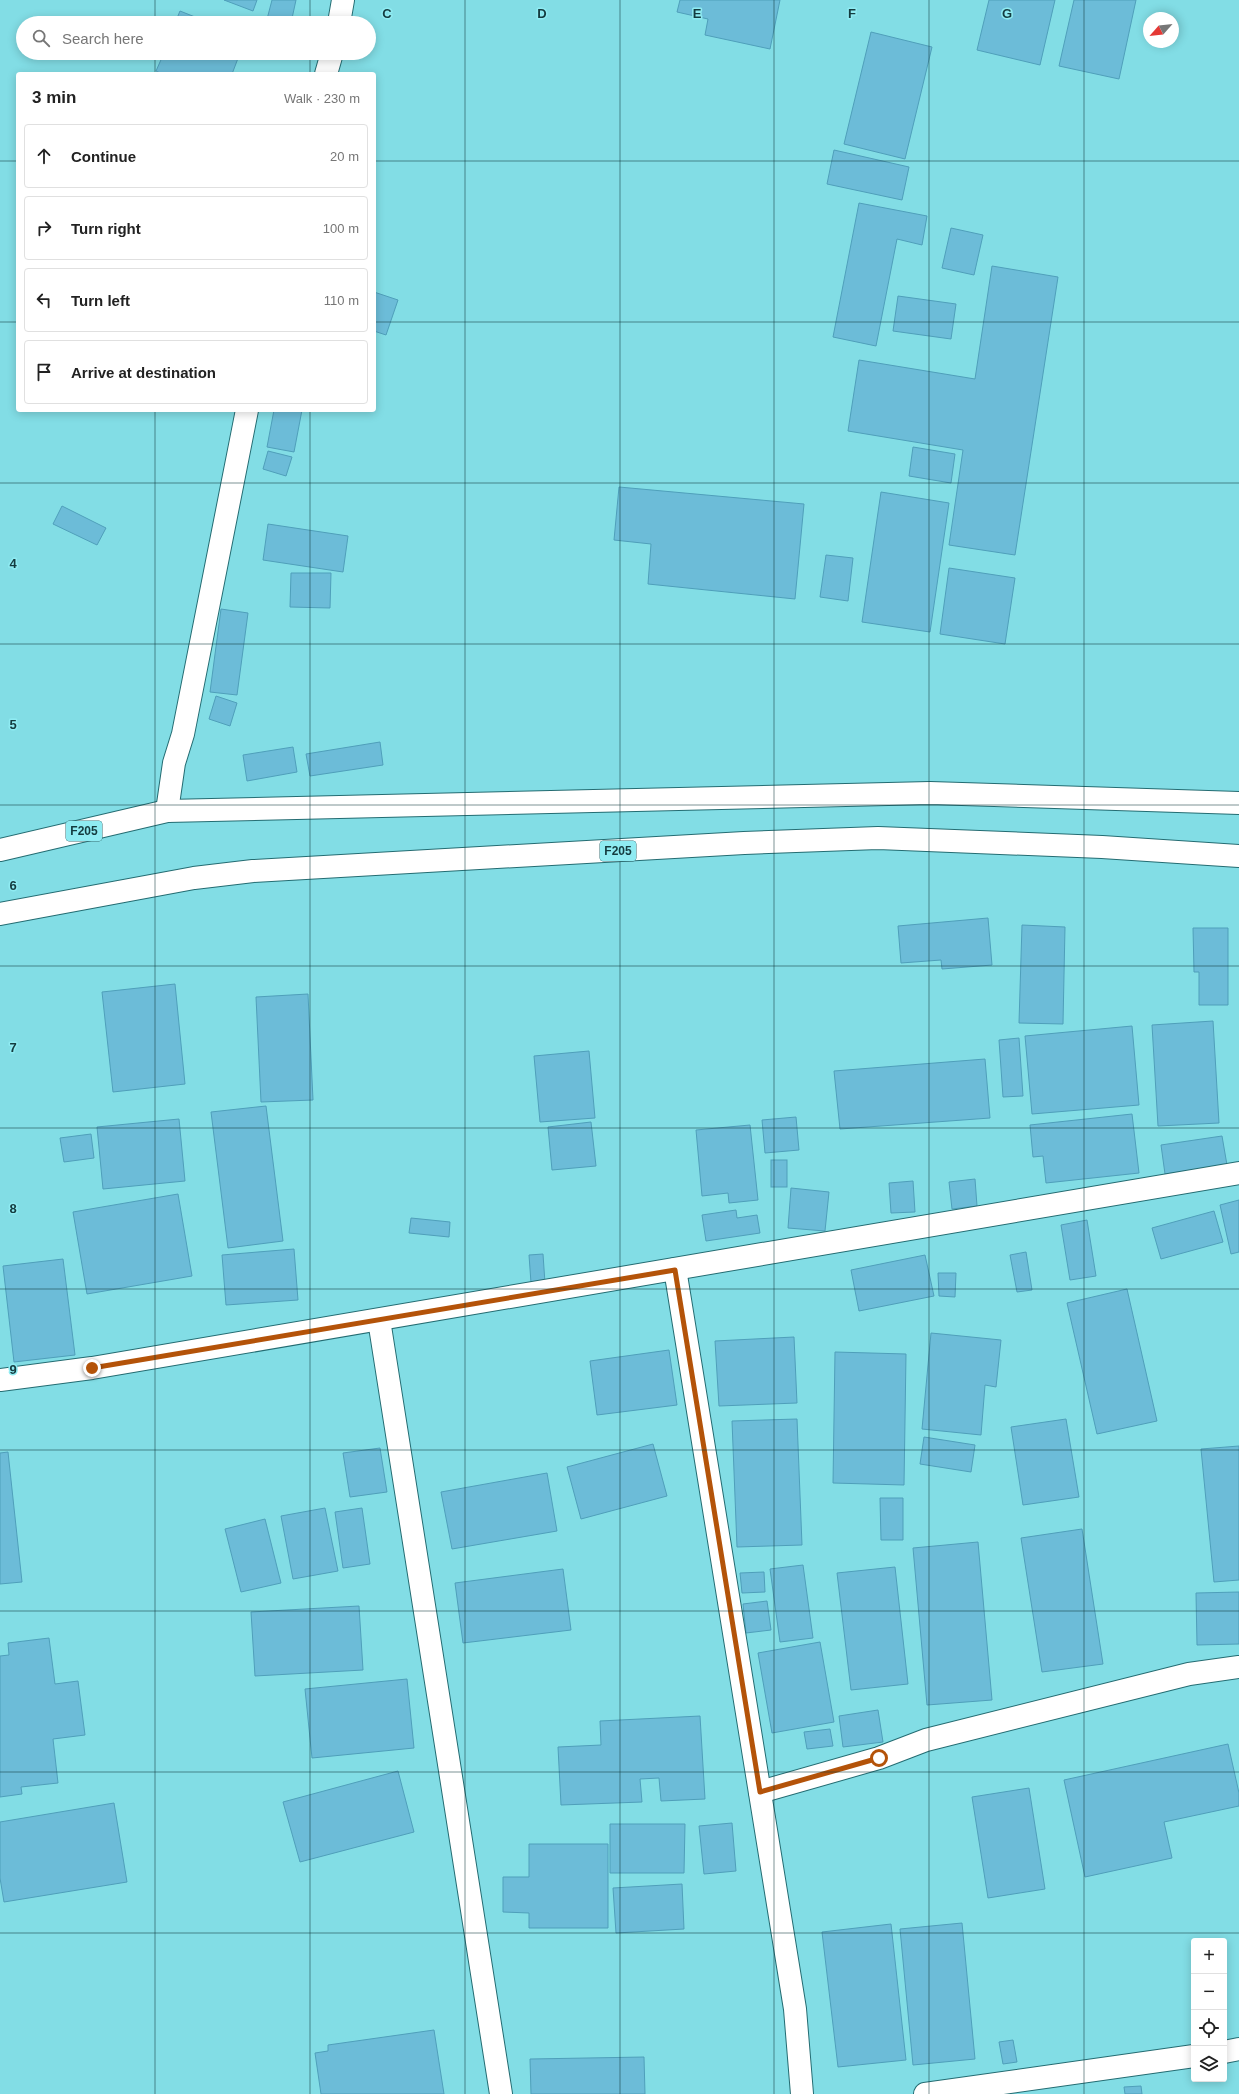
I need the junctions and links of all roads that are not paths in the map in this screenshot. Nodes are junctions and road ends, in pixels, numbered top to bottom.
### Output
1 (343, 0) edge
2 (340, 16) edge
3 (330, 60) edge
4 (327, 72) edge
5 (247, 412) edge
6 (1239, 803) edge
7 (167, 811) junction
8 (0, 850) edge
9 (1239, 856) edge
10 (0, 914) edge
11 (1239, 1173) edge
12 (675, 1270) junction
13 (379, 1320) junction
14 (0, 1380) edge
15 (1239, 1667) edge
16 (760, 1792) junction
17 (1239, 2049) edge
18 (1227, 2051) edge
19 (1191, 2056) edge
20 (501, 2094) edge
21 (802, 2094) edge
22 (925, 2094) edge

1 - 2 street
3 - 4 street
5 - 7 street
6 - 7 street, F205
7 - 8 street, F205
9 - 10 street, F205
11 - 12 street
12 - 13 street
12 - 16 street
13 - 14 street
13 - 20 street
15 - 16 street
16 - 21 street
17 - 18 street
19 - 22 street

